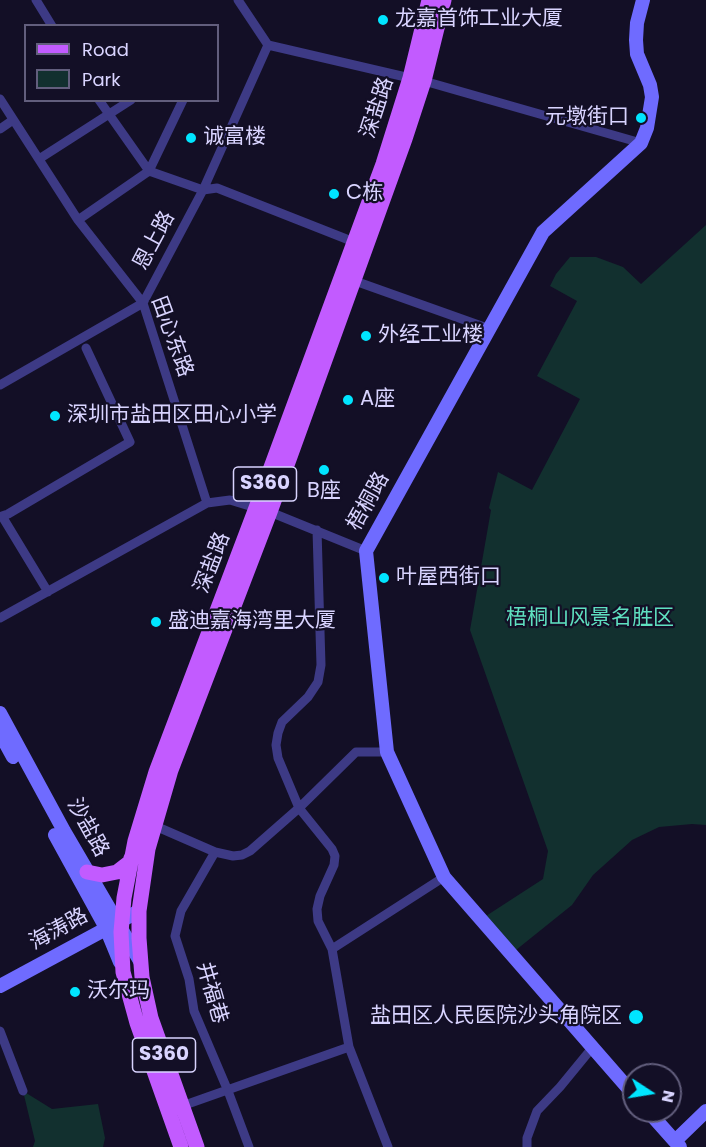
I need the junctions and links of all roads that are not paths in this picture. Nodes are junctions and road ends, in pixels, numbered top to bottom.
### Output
1 (36, 0) edge
2 (238, 0) edge
3 (429, 0) edge
4 (444, 0) edge
5 (643, 0) edge
6 (51, 24) edge
7 (268, 45) junction
8 (417, 79) junction
9 (0, 99) edge
10 (100, 102) edge
11 (128, 102) edge
12 (182, 102) edge
13 (108, 115) junction
14 (14, 120) junction
15 (0, 129) edge
16 (641, 143) junction
17 (39, 159) junction
18 (149, 171) junction
19 (203, 190) junction
20 (78, 220) junction
21 (354, 242) junction
22 (348, 278) junction
23 (143, 303) junction
24 (490, 329) junction
25 (86, 348) dead end
26 (0, 385) edge
27 (207, 503) junction
28 (263, 510) junction
29 (1, 516) edge
30 (317, 530) junction
31 (366, 551) junction
32 (48, 592) junction
33 (0, 618) edge
34 (0, 713) edge
35 (0, 733) edge
36 (387, 752) junction
37 (299, 808) junction
38 (153, 825) junction
39 (132, 852) junction
40 (215, 852) junction
41 (87, 872) junction
42 (444, 877) junction
43 (139, 911) junction
44 (117, 925) junction
45 (332, 949) junction
46 (140, 961) junction
47 (0, 986) edge
48 (0, 1031) edge
49 (349, 1047) junction
50 (592, 1048) junction
51 (622, 1082) edge
52 (23, 1091) dead end
53 (228, 1091) junction
54 (183, 1106) junction
55 (706, 1111) edge
56 (659, 1123) edge
57 (678, 1144) edge
58 (181, 1147) edge
59 (197, 1147) edge
60 (249, 1147) edge
61 (388, 1147) edge
62 (527, 1147) edge

1 - 6 street
2 - 7 street
3 - 8 main road, 深盐路 / S360
4 - 8 main road, 深盐路 / S360
5 - 16 street
7 - 8 street
7 - 19 street, 恩上路
8 - 16 street
8 - 21 main road, 深盐路 / S360
8 - 22 main road, 深盐路 / S360
9 - 14 street, 田心东路
10 - 13 street
11 - 13 street
12 - 18 street
13 - 17 street
13 - 18 street
14 - 15 street
14 - 17 street, 田心东路
16 - 24 street, 梧桐路
17 - 20 street, 田心东路
18 - 19 street
18 - 20 street
19 - 21 street
19 - 23 street, 恩上路
20 - 23 street, 田心东路
21 - 22 main road, 深盐路 / S360
22 - 24 street
22 - 28 main road, 深盐路 / S360
23 - 26 street, 恩上路
23 - 27 street, 田心东路
24 - 31 street, 梧桐路
25 - 29 street
27 - 28 street
27 - 32 street
28 - 30 street
28 - 38 main road, 深盐路 / S360
28 - 39 main road, 深盐路 / S360
29 - 32 street
30 - 31 street
30 - 37 street
31 - 36 street, 梧桐路
32 - 33 street
34 - 41 street, 沙盐路
35 - 44 street, 沙盐路
36 - 37 street
36 - 42 street, 梧桐路
37 - 40 street
37 - 45 street
38 - 40 street
38 - 43 main road, 深盐路 / S360
39 - 41 main road
39 - 44 main road, 深盐路 / S360
40 - 53 street, 井福巷
41 - 44 street, 沙盐路
42 - 45 street
42 - 50 street, 梧桐路
43 - 44 street, 海涛路
43 - 46 main road, 深盐路 / S360
44 - 46 street, 沙盐路
44 - 47 street, 海涛路
44 - 58 main road, 深盐路 / S360
45 - 49 street
46 - 54 main road, 深盐路 / S360
48 - 52 street
49 - 53 street
49 - 61 street
50 - 51 street, 梧桐路
50 - 62 street
53 - 54 street
53 - 60 street, 井福巷
54 - 59 main road, 深盐路 / S360
55 - 57 street
56 - 57 street

